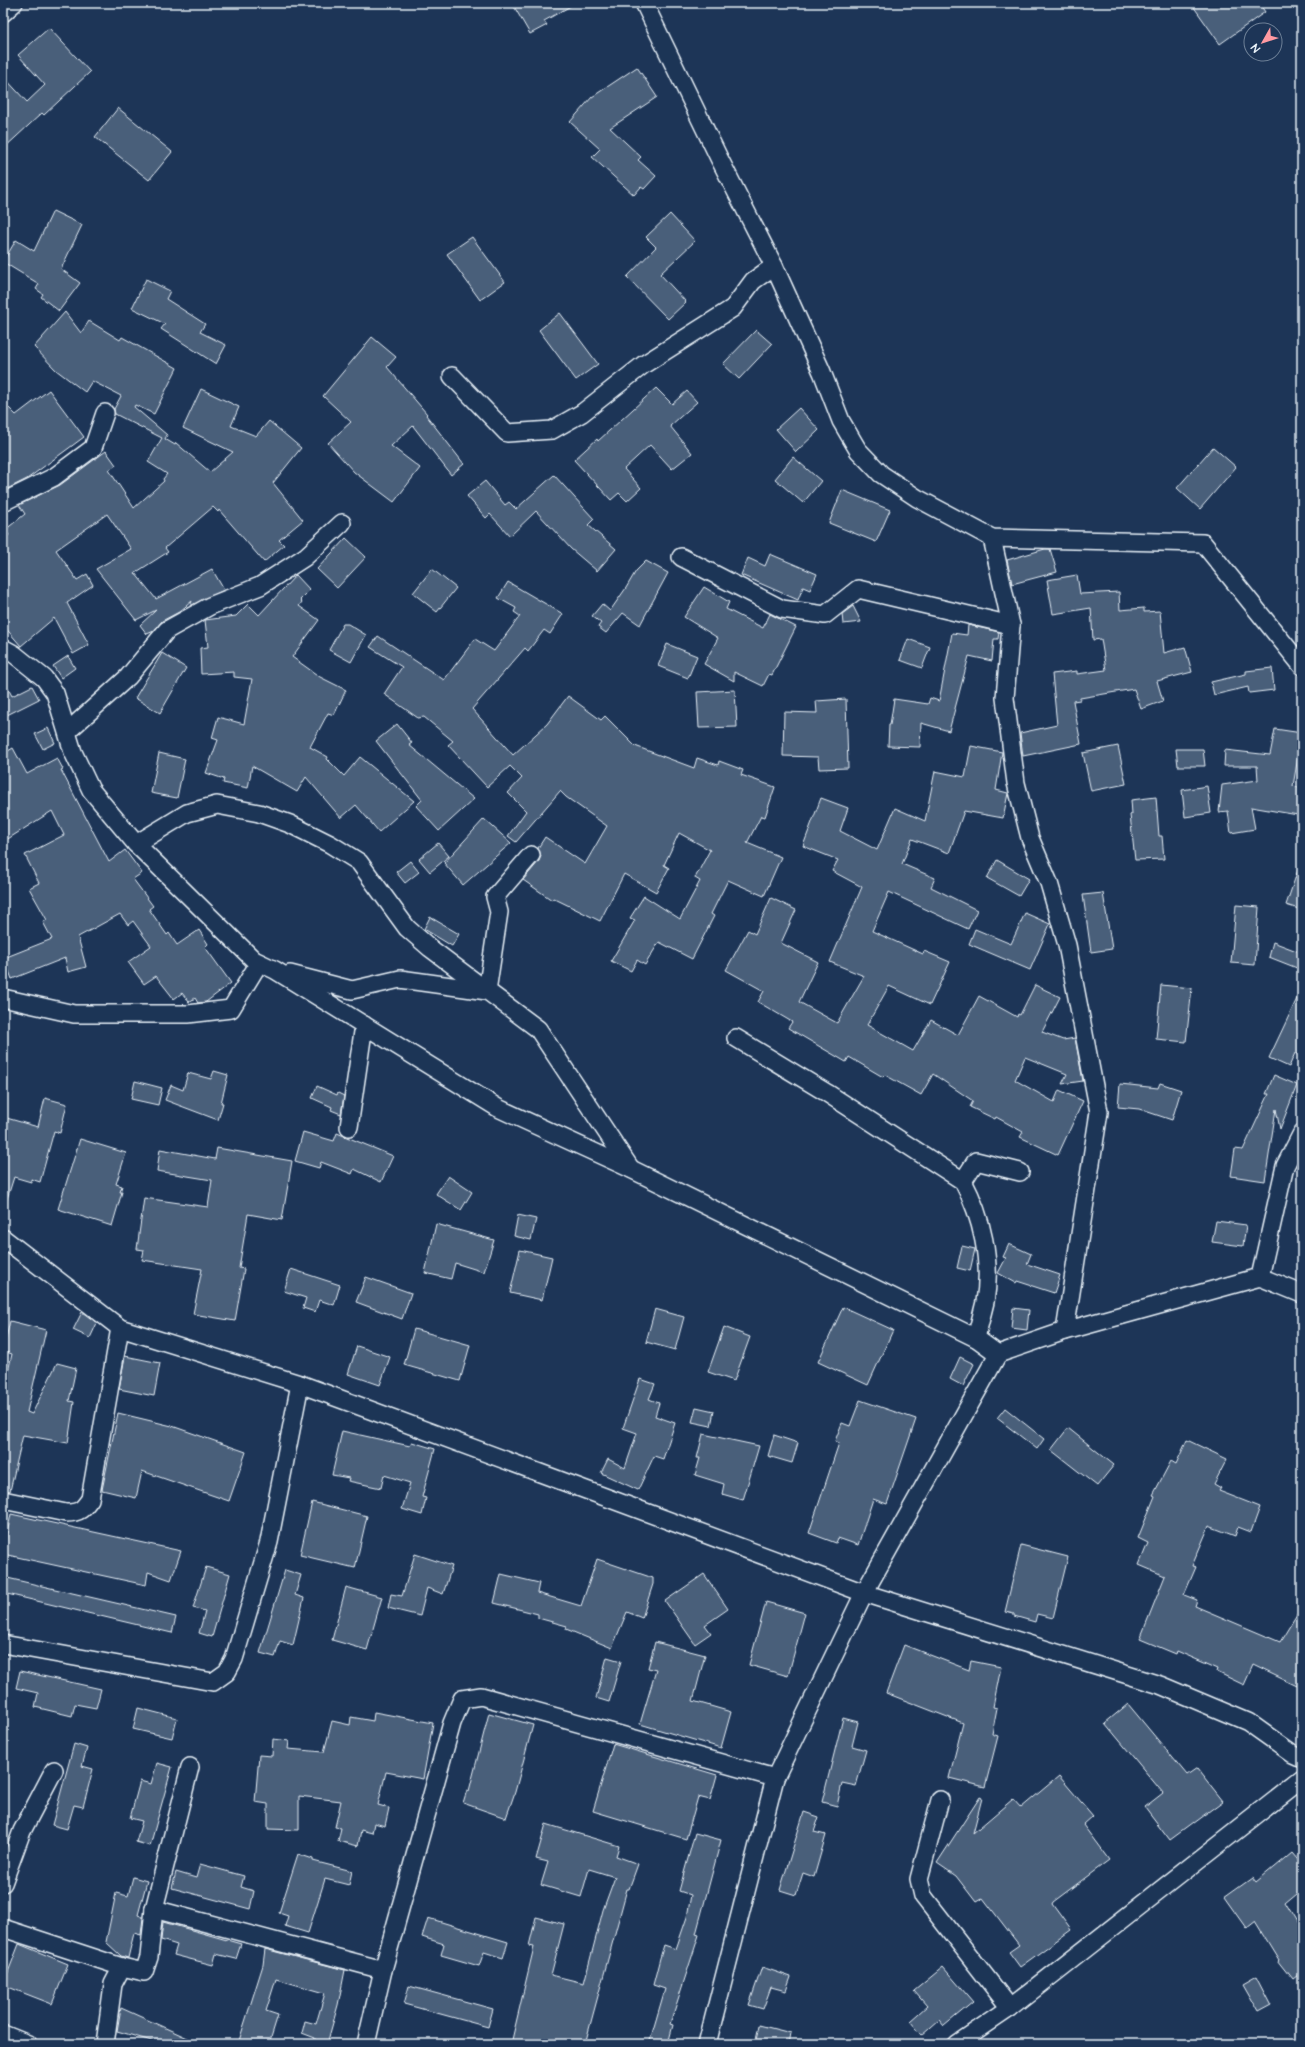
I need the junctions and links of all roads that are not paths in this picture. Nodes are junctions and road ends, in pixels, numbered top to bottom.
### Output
1 (14, 3) edge
2 (644, 3) edge
3 (3, 13) edge
4 (774, 266) junction
5 (452, 376) dead end
6 (105, 413) dead end
7 (3, 502) edge
8 (342, 523) dead end
9 (992, 538) junction
10 (681, 557) dead end
11 (1011, 625) junction
12 (3, 648) edge
13 (1302, 666) edge
14 (68, 731) junction
15 (136, 844) junction
16 (531, 855) dead end
17 (259, 963) junction
18 (275, 970) junction
19 (487, 991) junction
20 (3, 998) edge
21 (364, 1025) junction
22 (736, 1038) dead end
23 (350, 1127) dead end
24 (1302, 1133) edge
25 (631, 1169) junction
26 (1020, 1172) dead end
27 (963, 1181) junction
28 (3, 1238) edge
29 (1260, 1277) junction
30 (1302, 1294) edge
31 (120, 1328) junction
32 (1065, 1331) junction
33 (976, 1338) junction
34 (998, 1354) junction
35 (300, 1384) junction
36 (3, 1500) edge
37 (864, 1594) junction
38 (3, 1644) edge
39 (1302, 1758) edge
40 (190, 1767) dead end
41 (54, 1770) dead end
42 (775, 1778) junction
43 (1302, 1779) edge
44 (940, 1800) dead end
45 (3, 1883) edge
46 (154, 1909) junction
47 (3, 1928) edge
48 (122, 1967) junction
49 (383, 1970) junction
50 (1010, 2008) junction
51 (3, 2034) edge
52 (28, 2044) edge
53 (105, 2044) edge
54 (366, 2044) edge
55 (708, 2044) edge
56 (957, 2044) edge

1 - 3 street
2 - 4 street
4 - 5 street
4 - 9 street
6 - 7 street
8 - 14 street
9 - 11 street
9 - 13 street
10 - 11 street
11 - 32 street
12 - 14 street
14 - 15 street
15 - 17 street
15 - 19 street
16 - 19 street
17 - 18 street
17 - 20 street
18 - 19 street
18 - 21 street
19 - 25 street
21 - 23 street
21 - 25 street
22 - 27 street
24 - 29 street
25 - 33 street
26 - 27 street
27 - 33 street
28 - 31 street
29 - 30 street
29 - 32 street
31 - 35 street
31 - 36 street
32 - 34 street
33 - 34 street
34 - 37 street
35 - 37 street
35 - 38 street
37 - 39 street
37 - 42 street
40 - 46 street
41 - 45 street
42 - 49 street
42 - 55 street
43 - 50 street
44 - 50 street
46 - 48 street
46 - 49 street
47 - 48 street
48 - 53 street
49 - 54 street
50 - 56 street
51 - 52 street

